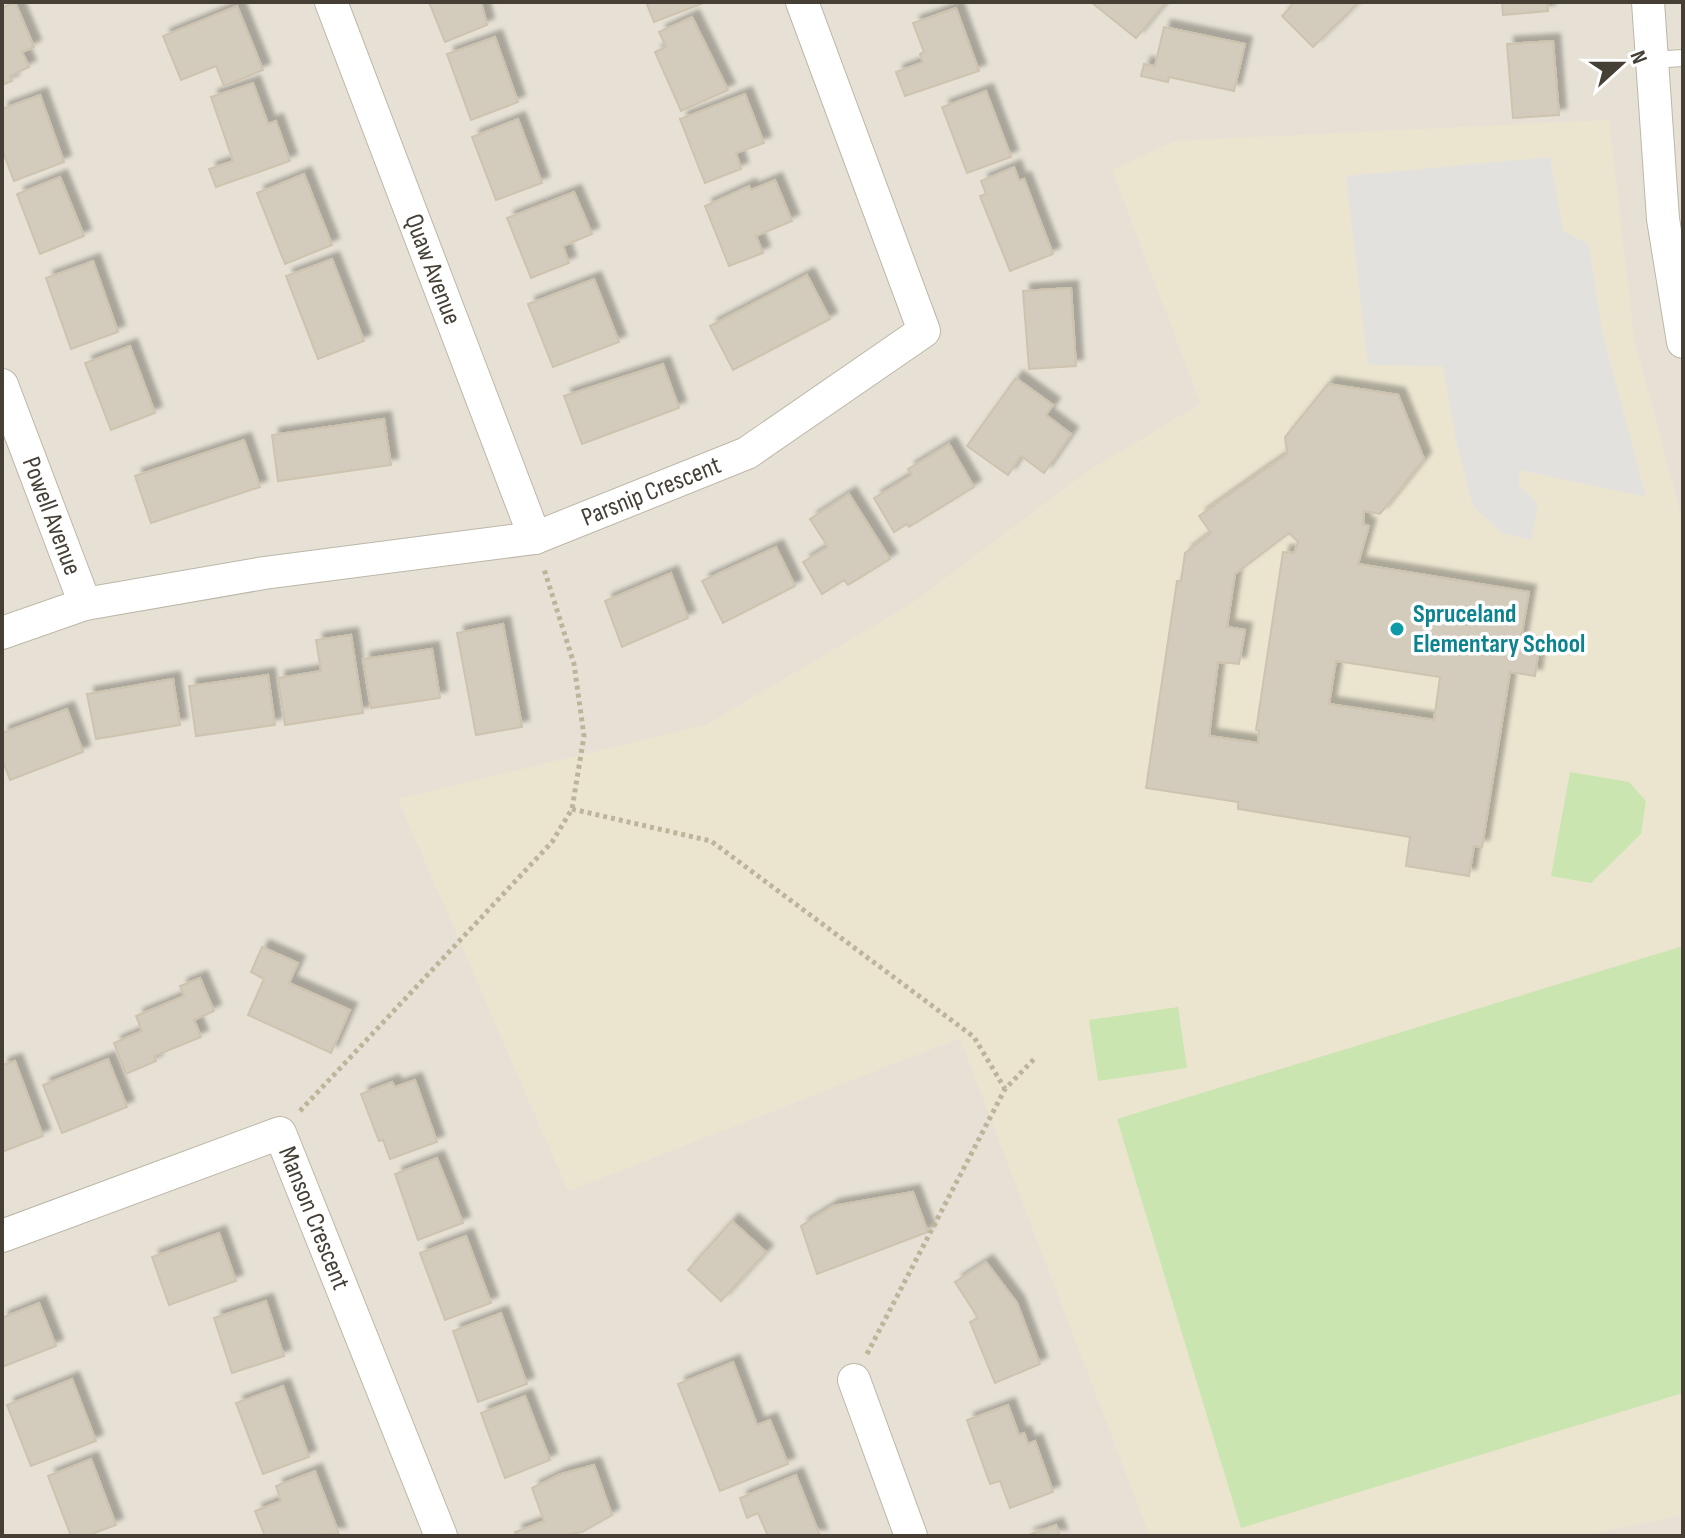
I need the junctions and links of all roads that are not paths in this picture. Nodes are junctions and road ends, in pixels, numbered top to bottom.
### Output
1 (331, 2) edge
2 (802, 2) edge
3 (1648, 2) edge
4 (1667, 59) edge
5 (1683, 342) edge
6 (2, 385) edge
7 (535, 538) junction
8 (85, 604) junction
9 (2, 633) edge
10 (2, 1236) edge
11 (854, 1380) road end
12 (441, 1536) edge
13 (911, 1536) edge

1 - 7 street, Quaw Avenue
2 - 7 street, Parsnip Crescent
3 - 4 street
4 - 5 street
6 - 8 street, Powell Avenue
7 - 8 street, Parsnip Crescent
8 - 9 street, Parsnip Crescent
10 - 12 street, Manson Crescent
11 - 13 street

